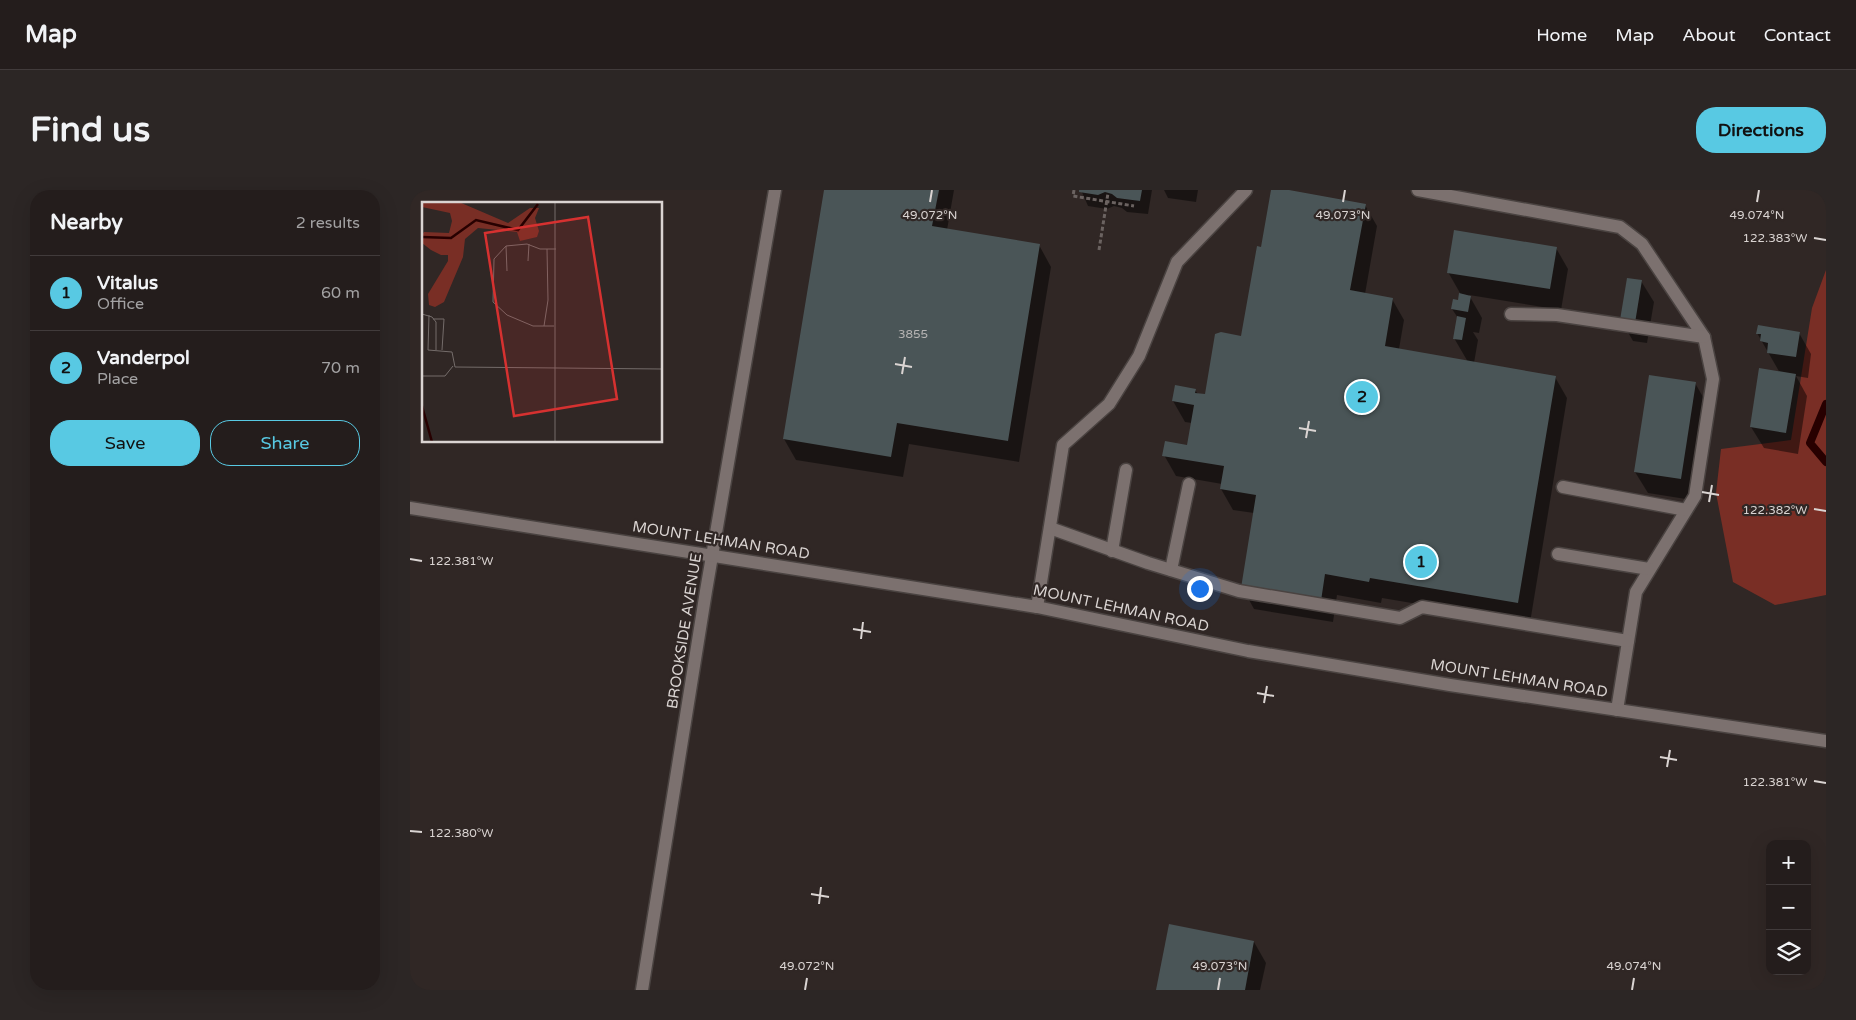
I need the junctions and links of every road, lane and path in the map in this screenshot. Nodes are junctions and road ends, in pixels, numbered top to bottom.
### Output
1 (775, 190) edge
2 (1074, 190) edge
3 (1246, 190) edge
4 (1418, 190) edge
5 (1108, 193) dead end
6 (1107, 201) junction
7 (1134, 206) dead end
8 (1100, 250) dead end
9 (1511, 314) dead end
10 (1704, 337) junction
11 (1126, 470) dead end
12 (1189, 484) dead end
13 (1563, 488) dead end
14 (410, 508) edge
15 (1686, 510) junction
16 (1050, 528) junction
17 (1112, 550) junction
18 (1558, 554) dead end
19 (713, 555) junction
20 (1650, 569) junction
21 (1171, 570) junction
22 (1037, 607) junction
23 (1628, 641) junction
24 (1617, 710) junction
25 (1826, 741) edge
26 (642, 990) edge

1 - 19 main road, BROOKSIDE AVENUE
2 - 6 path
3 - 16 main road
4 - 10 main road
5 - 6 path
6 - 7 path
6 - 8 path
9 - 10 main road
10 - 15 main road
11 - 17 main road
12 - 21 main road
13 - 15 main road
14 - 19 main road, MOUNT LEHMAN ROAD
15 - 20 main road
16 - 17 main road
16 - 22 main road
17 - 21 main road
18 - 20 main road
19 - 22 main road, MOUNT LEHMAN ROAD
19 - 26 main road, BROOKSIDE AVENUE
20 - 23 main road
21 - 23 main road
22 - 24 main road, MOUNT LEHMAN ROAD
23 - 24 main road
24 - 25 main road, MOUNT LEHMAN ROAD

